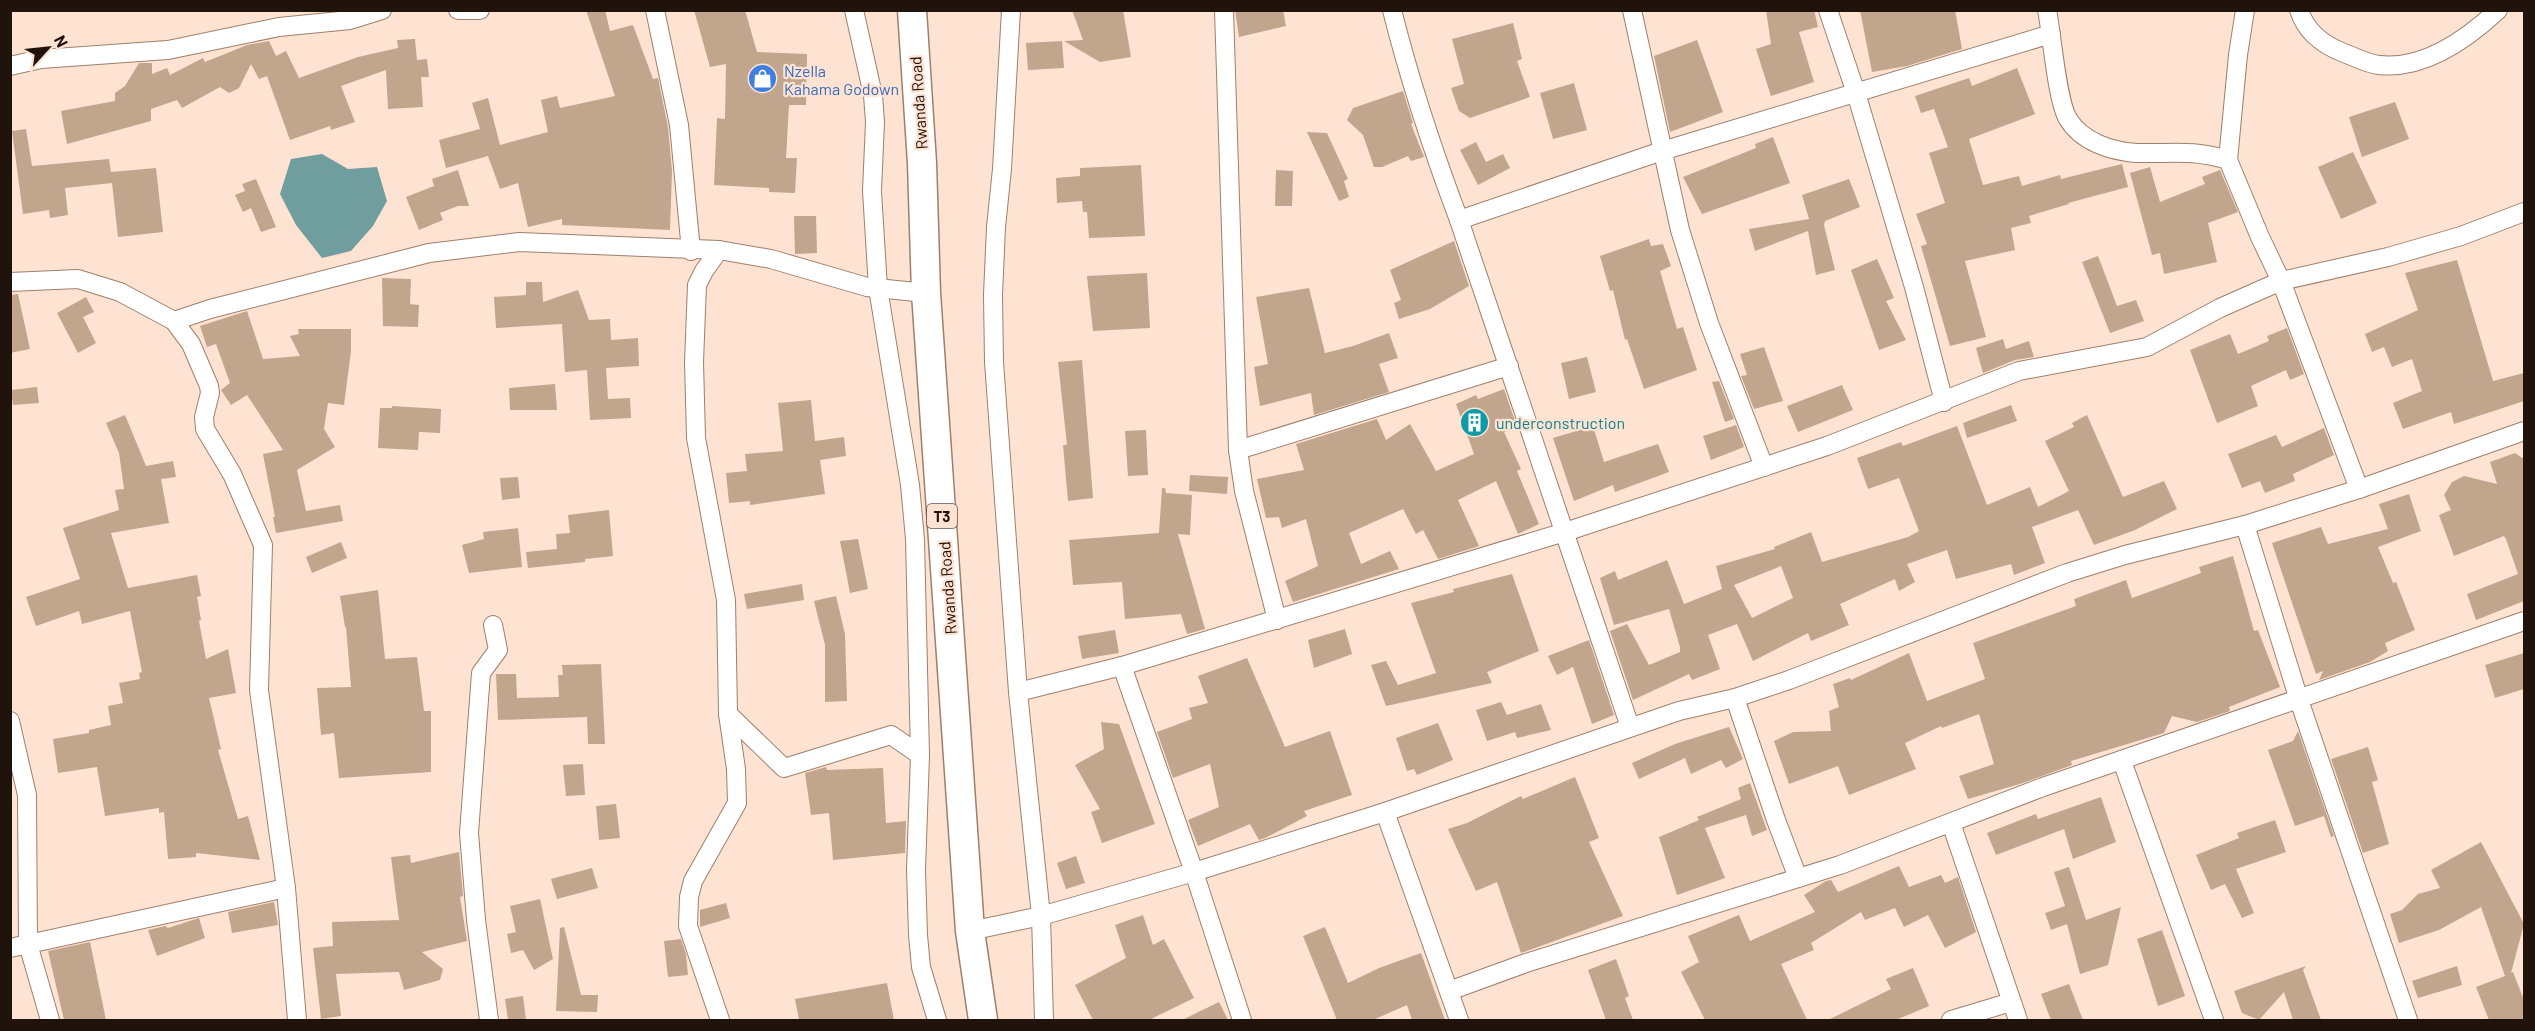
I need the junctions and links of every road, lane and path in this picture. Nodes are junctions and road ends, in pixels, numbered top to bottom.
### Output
1 (382, 10) edge
2 (458, 10) edge
3 (480, 10) edge
4 (655, 10) edge
5 (854, 10) edge
6 (912, 10) edge
7 (1011, 10) edge
8 (1224, 10) edge
9 (1392, 10) edge
10 (1632, 10) edge
11 (1828, 10) edge
12 (2047, 10) edge
13 (2245, 10) edge
14 (2298, 10) edge
15 (2498, 10) edge
16 (2051, 34) junction
17 (10, 66) edge
18 (1856, 93) junction
19 (1662, 151) junction
20 (2228, 160) junction
21 (2524, 212) edge
22 (1459, 220) junction
23 (719, 250) junction
24 (691, 251) junction
25 (2281, 281) junction
26 (10, 282) edge
27 (879, 288) junction
28 (926, 293) junction
29 (174, 321) junction
30 (1509, 366) junction
31 (1944, 402) junction
32 (2524, 431) edge
33 (1238, 450) junction
34 (1764, 467) junction
35 (2359, 489) junction
36 (2245, 525) junction
37 (1565, 532) junction
38 (1276, 620) junction
39 (2524, 621) edge
40 (493, 625) dead end
41 (1122, 666) junction
42 (1018, 692) junction
43 (1735, 698) junction
44 (2299, 700) junction
45 (729, 714) junction
46 (10, 721) edge
47 (1630, 727) junction
48 (920, 755) junction
49 (2122, 761) junction
50 (1385, 812) junction
51 (1952, 823) junction
52 (1194, 872) junction
53 (1798, 878) junction
54 (286, 888) junction
55 (1041, 916) junction
56 (970, 931) junction
57 (19, 946) edge
58 (1449, 991) junction
59 (2011, 1002) junction
60 (50, 1020) edge
61 (297, 1020) edge
62 (489, 1020) edge
63 (720, 1020) edge
64 (937, 1020) edge
65 (983, 1020) edge
66 (1044, 1020) edge
67 (1242, 1020) edge
68 (1459, 1020) edge
69 (1951, 1020) edge
70 (2018, 1020) edge
71 (2214, 1020) edge
72 (2408, 1020) edge

1 - 17 street
2 - 3 street
4 - 24 street
5 - 27 street
6 - 28 highway, Rwanda Road / T3
7 - 42 street
8 - 33 street
9 - 22 street
10 - 19 street
11 - 18 street
12 - 16 street
13 - 20 street
14 - 15 street
16 - 18 street
16 - 20 street
18 - 19 street
18 - 31 street
19 - 22 street
19 - 34 street
20 - 25 street
21 - 25 street
22 - 30 street
23 - 24 street
23 - 27 street
23 - 45 street
24 - 29 street
25 - 31 street
25 - 35 street
26 - 29 street
27 - 28 street
27 - 48 street
28 - 56 highway, Rwanda Road / T3
29 - 54 street
30 - 33 street
30 - 37 street
31 - 34 street
32 - 35 street
33 - 38 street
34 - 37 street
35 - 36 street
36 - 43 street
36 - 44 street
37 - 38 street
37 - 47 street
38 - 41 street
39 - 44 street
40 - 62 street
41 - 42 street
41 - 52 street
42 - 55 street
43 - 47 street
43 - 53 street
44 - 49 street
44 - 72 street
45 - 48 street
45 - 63 street
46 - 57 street
47 - 50 street
48 - 64 street
49 - 51 street
49 - 71 street
50 - 52 street
50 - 58 street
51 - 53 street
51 - 59 street
52 - 55 street
52 - 67 street
53 - 58 street
54 - 57 street
54 - 61 street
55 - 56 street
55 - 66 street
56 - 65 highway, Rwanda Road / T3
57 - 60 street
58 - 68 street
59 - 69 street
59 - 70 street

